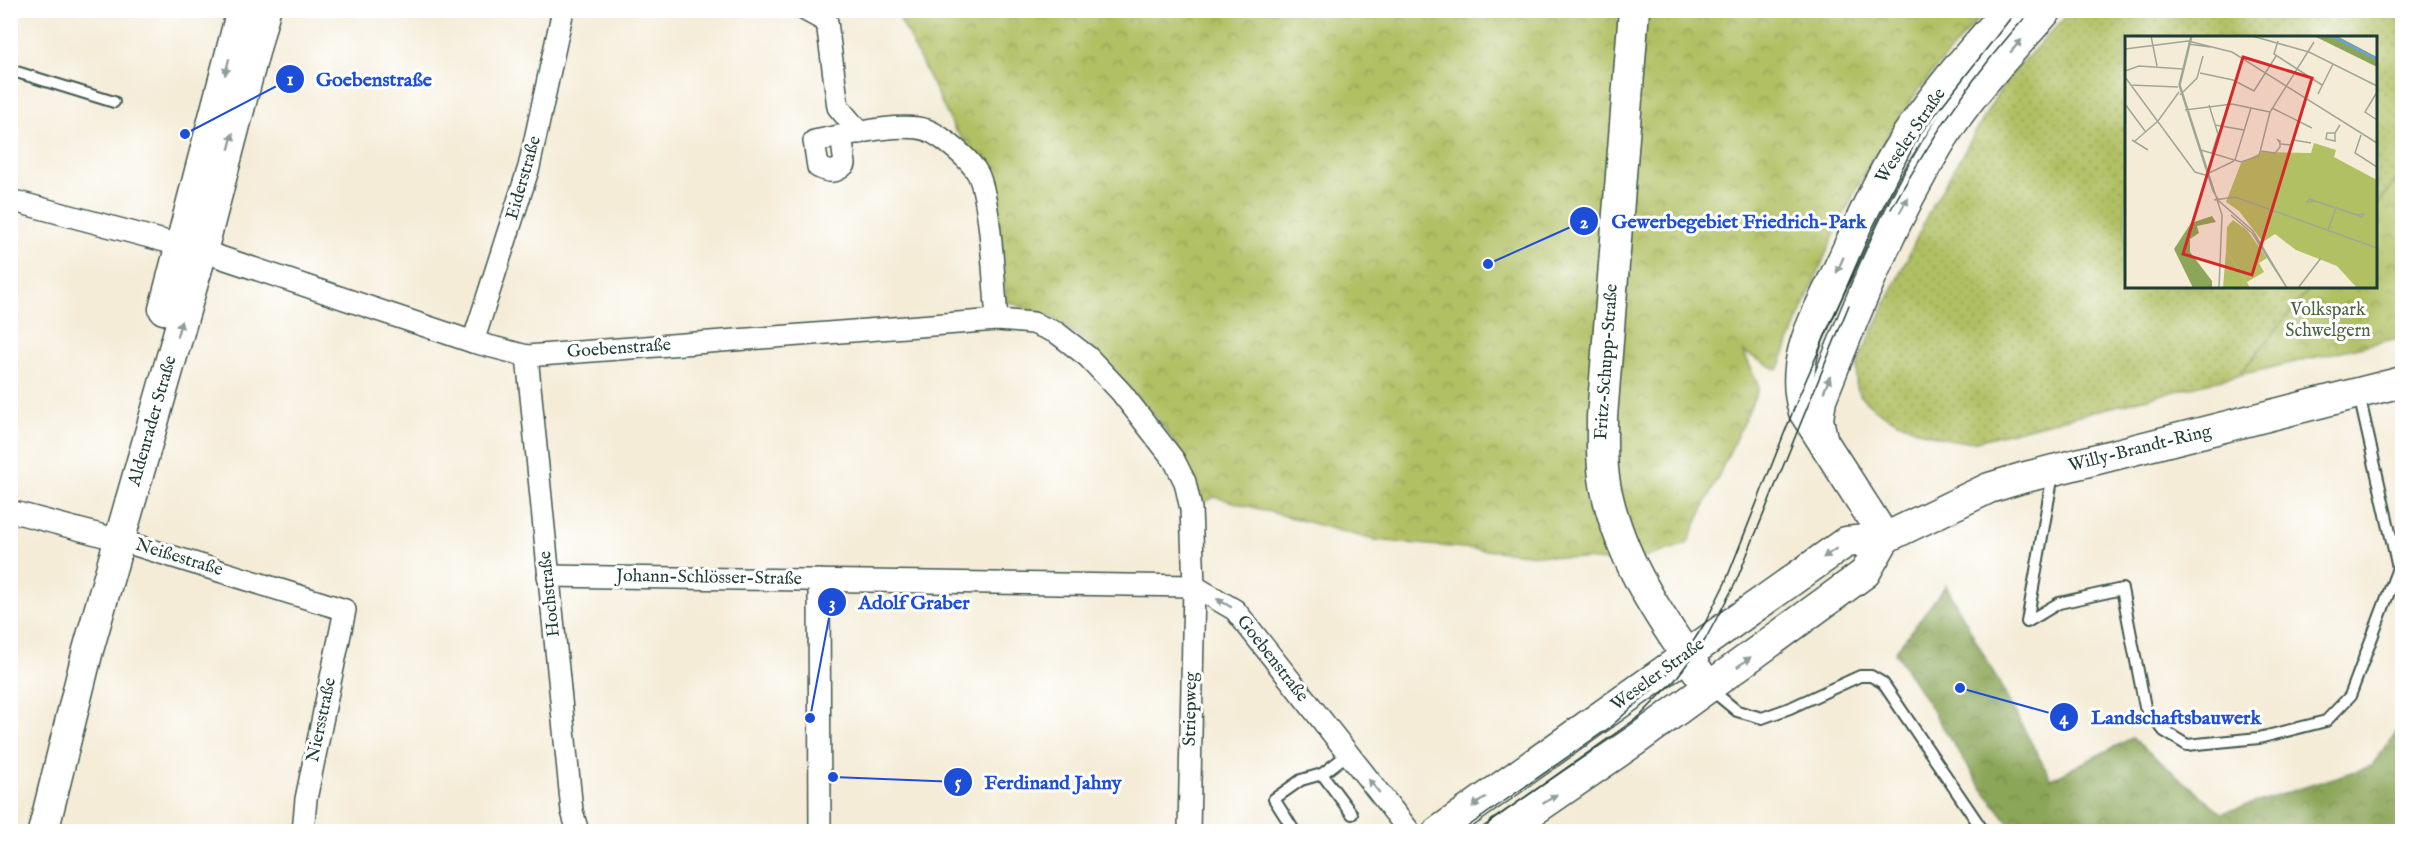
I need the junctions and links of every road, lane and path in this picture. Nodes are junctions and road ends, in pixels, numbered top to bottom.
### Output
1 (242, 10) edge
2 (265, 10) edge
3 (563, 10) edge
4 (805, 10) edge
5 (1634, 10) edge
6 (2008, 10) edge
7 (2047, 10) edge
8 (10, 70) edge
9 (114, 102) dead end
10 (10, 200) edge
11 (191, 249) junction
12 (997, 320) junction
13 (473, 342) junction
14 (527, 356) junction
15 (2403, 382) edge
16 (2358, 393) junction
17 (1823, 441) junction
18 (2053, 471) junction
19 (10, 511) edge
20 (110, 538) junction
21 (1885, 538) junction
22 (548, 576) junction
23 (819, 579) junction
24 (1194, 586) junction
25 (345, 610) joint
26 (1685, 654) junction
27 (1709, 687) junction
28 (1348, 754) junction
29 (1322, 774) junction
30 (1352, 814) dead end
31 (22, 831) edge
32 (43, 831) edge
33 (303, 831) edge
34 (578, 831) edge
35 (820, 831) edge
36 (1189, 831) edge
37 (1295, 831) edge
38 (1410, 831) edge
39 (1438, 831) edge
40 (1502, 831) edge
41 (1984, 831) edge

1 -> 11 main road, Aldenrader Straße
11 -> 2 main road, Aldenrader Straße
3 - 13 street, Eiderstraße
4 - 12 street
5 - 26 main road, Fritz-Schupp-Straße
6 -> 17 main road, Weseler Straße
17 -> 7 main road, Weseler Straße
8 - 9 lane
10 - 11 street, Goebenstraße
11 - 13 street, Goebenstraße
11 - 20 main road, Aldenrader Straße
12 - 14 street, Goebenstraße
12 - 24 street, Goebenstraße
13 - 14 street, Goebenstraße
14 - 22 street, Hochstraße
15 - 16 main road, Willy-Brandt-Ring
16 - 18 main road, Willy-Brandt-Ring
16 - 18 lane
17 - 21 main road, Weseler Straße
18 - 21 main road, Willy-Brandt-Ring
19 - 20 street, Neißestraße
20 - 25 street, Neißestraße
20 - 31 main road, Aldenrader Straße
20 - 32 main road, Aldenrader Straße
21 -> 26 main road, Weseler Straße
27 -> 21 main road
22 - 23 street, Johann-Schlösser-Straße
22 - 34 street, Hochstraße
23 - 24 street, Johann-Schlösser-Straße
23 - 35 street
28 -> 24 street, Goebenstraße
24 - 36 street, Striepweg
25 - 33 street, Niersstraße
26 - 27 main road, Fritz-Schupp-Straße
26 -> 39 main road, Weseler Straße
40 -> 27 main road
27 - 41 lane
28 - 29 lane
38 -> 28 street, Goebenstraße
29 - 30 lane
29 - 37 lane

